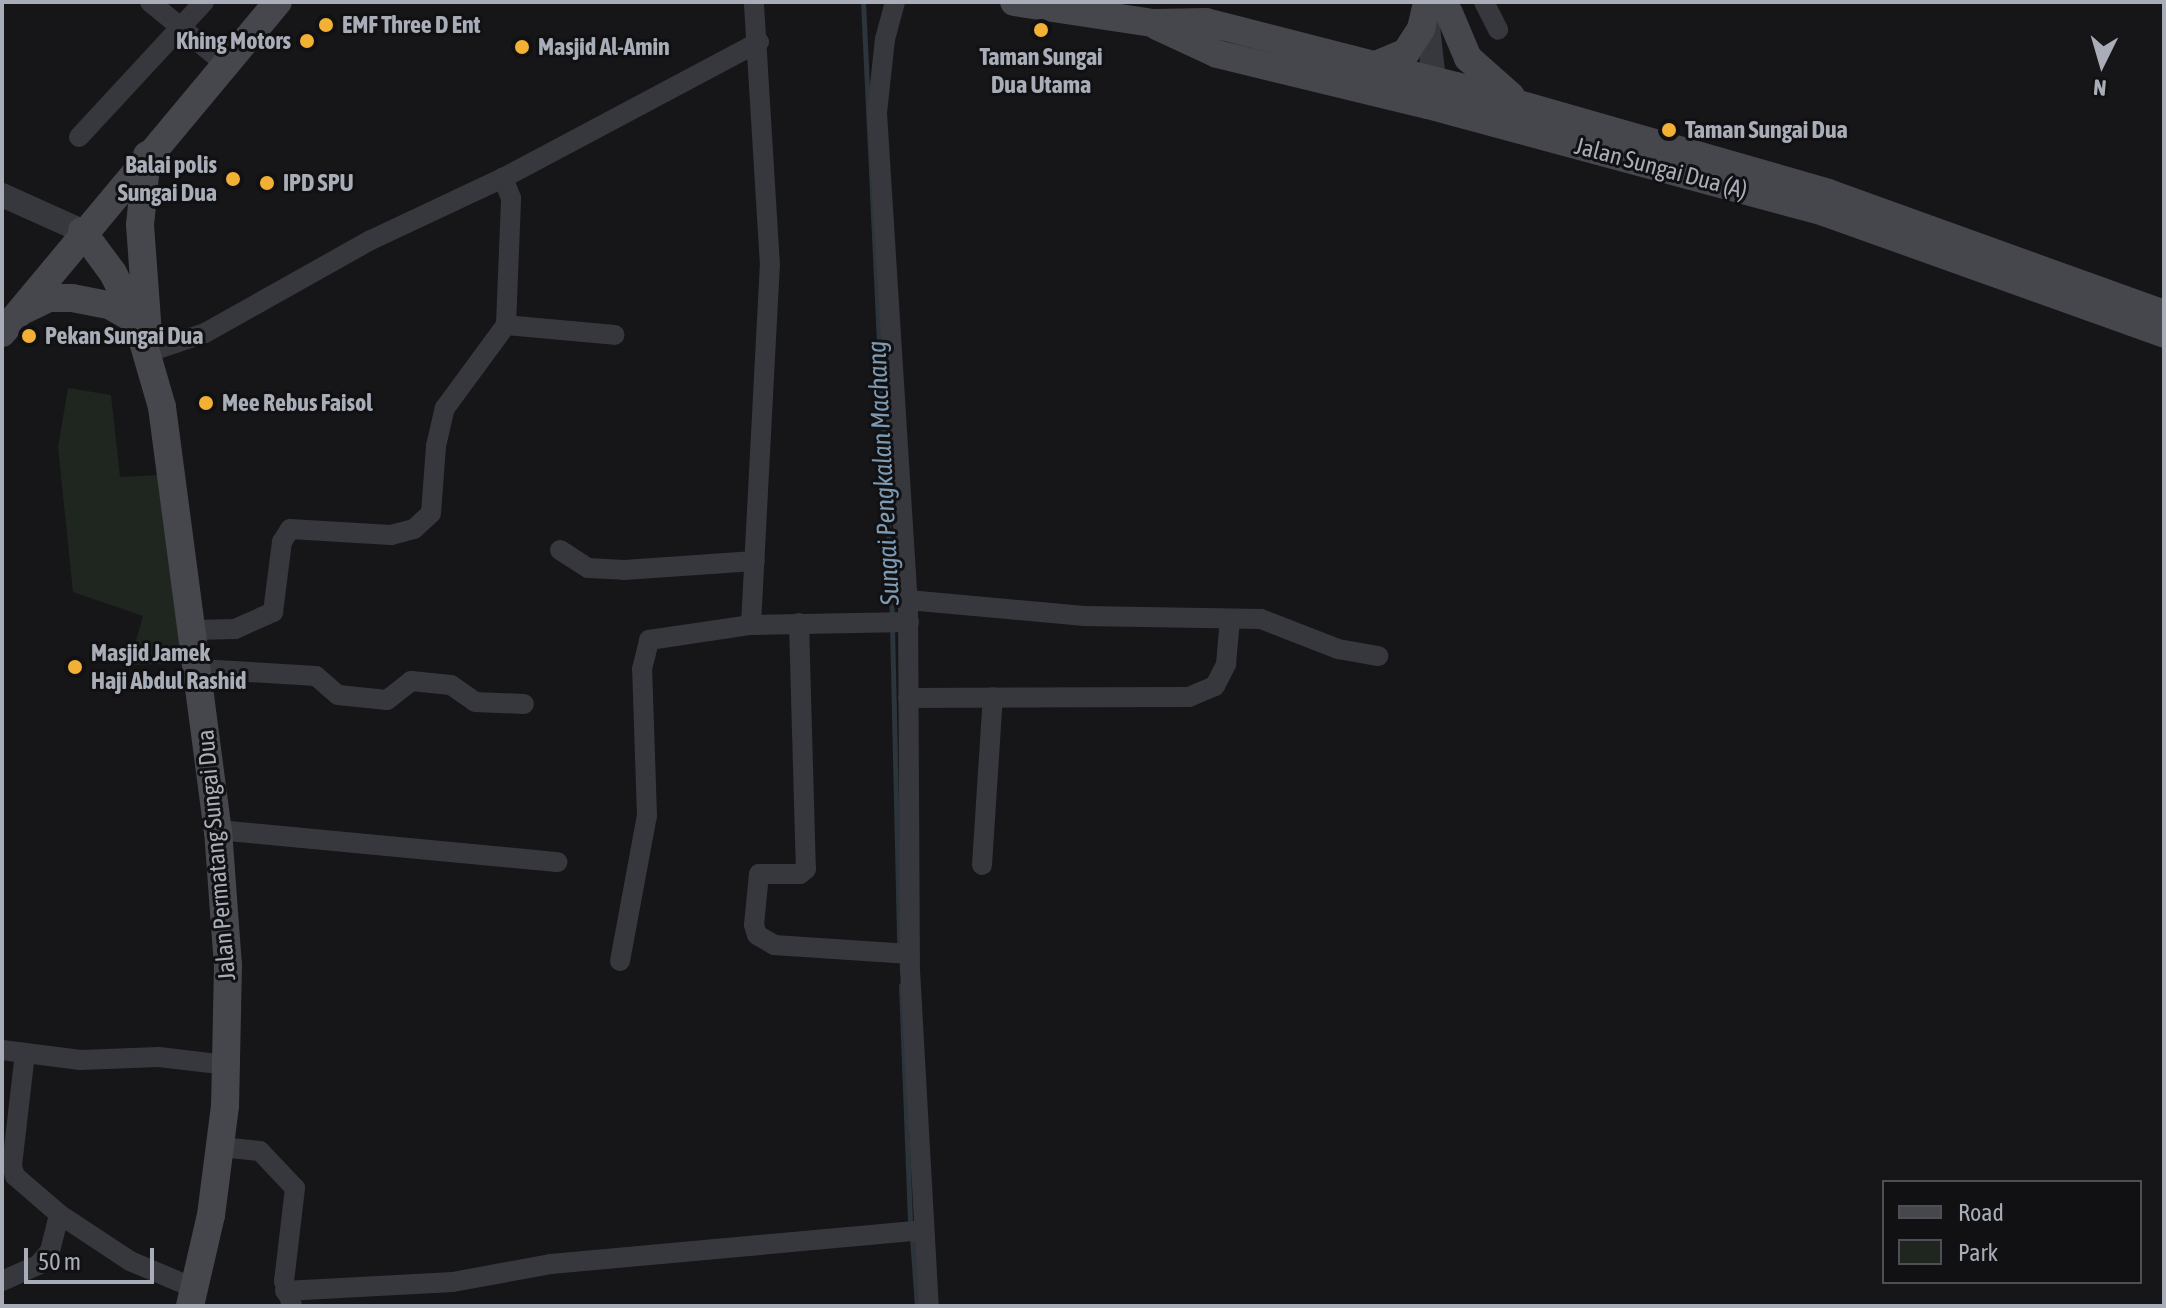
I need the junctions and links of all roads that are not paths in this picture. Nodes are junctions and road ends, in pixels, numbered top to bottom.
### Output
1 (150, 2) edge
2 (204, 2) edge
3 (278, 2) edge
4 (754, 2) edge
5 (895, 2) edge
6 (1014, 2) edge
7 (1484, 2) edge
8 (1436, 6) edge
9 (1153, 23) junction
10 (182, 27) junction
11 (1498, 30) dead end
12 (759, 42) junction
13 (224, 63) junction
14 (1376, 65) junction
15 (1442, 96) junction
16 (1530, 109) junction
17 (79, 137) dead end
18 (147, 154) junction
19 (503, 178) junction
20 (2, 195) edge
21 (82, 231) junction
22 (22, 311) junction
23 (2164, 314) edge
24 (137, 321) junction
25 (506, 325) junction
26 (2, 333) edge
27 (2164, 334) edge
28 (615, 335) dead end
29 (149, 352) junction
30 (560, 550) dead end
31 (755, 561) junction
32 (908, 600) junction
33 (1230, 619) junction
34 (906, 622) junction
35 (799, 623) junction
36 (751, 625) junction
37 (194, 630) junction
38 (1378, 656) dead end
39 (199, 669) junction
40 (993, 697) junction
41 (908, 698) junction
42 (524, 704) dead end
43 (218, 830) junction
44 (557, 862) dead end
45 (982, 865) dead end
46 (910, 954) junction
47 (620, 961) dead end
48 (2, 1050) edge
49 (25, 1053) junction
50 (226, 1065) junction
51 (220, 1147) junction
52 (59, 1214) junction
53 (923, 1230) junction
54 (2, 1281) edge
55 (192, 1297) edge
56 (289, 1299) edge
57 (929, 1306) edge

1 - 10 street
2 - 10 street
3 - 13 main road
4 - 12 street
5 - 32 street
6 - 9 main road, Jalan Sungai Dua (A)
7 - 11 street
8 - 14 main road
8 - 15 street
8 - 16 main road
9 - 14 main road, Jalan Sungai Dua (A)
9 - 15 main road, Jalan Sungai Dua (A)
10 - 13 street
10 - 17 street
12 - 19 street
12 - 31 street
13 - 18 main road
14 - 15 main road, Jalan Sungai Dua (A)
15 - 16 main road, Jalan Sungai Dua (A)
15 - 27 main road, Jalan Sungai Dua (A)
16 - 23 main road, Jalan Sungai Dua (A)
18 - 21 main road
18 - 29 main road
19 - 25 street
19 - 29 street
20 - 21 street
21 - 22 main road
21 - 24 main road, Jalan Permatang Sungai Dua
22 - 24 main road
22 - 26 main road
24 - 29 main road, Jalan Permatang Sungai Dua
25 - 28 street
25 - 37 street
29 - 37 main road, Jalan Permatang Sungai Dua
30 - 31 street
31 - 36 street
32 - 33 street
32 - 34 street
33 - 38 street
33 - 40 street
34 - 35 street
34 - 41 street
35 - 36 street
35 - 46 street
36 - 47 street
37 - 39 main road, Jalan Permatang Sungai Dua
39 - 42 street
39 - 43 main road, Jalan Permatang Sungai Dua
40 - 41 street
40 - 45 street
41 - 46 street
43 - 44 street
43 - 50 main road, Jalan Permatang Sungai Dua
46 - 53 street
48 - 49 street
49 - 50 street
49 - 52 street
50 - 51 main road, Jalan Permatang Sungai Dua
51 - 55 main road, Jalan Permatang Sungai Dua
51 - 56 street
52 - 54 street
52 - 55 street
53 - 56 street
53 - 57 street

